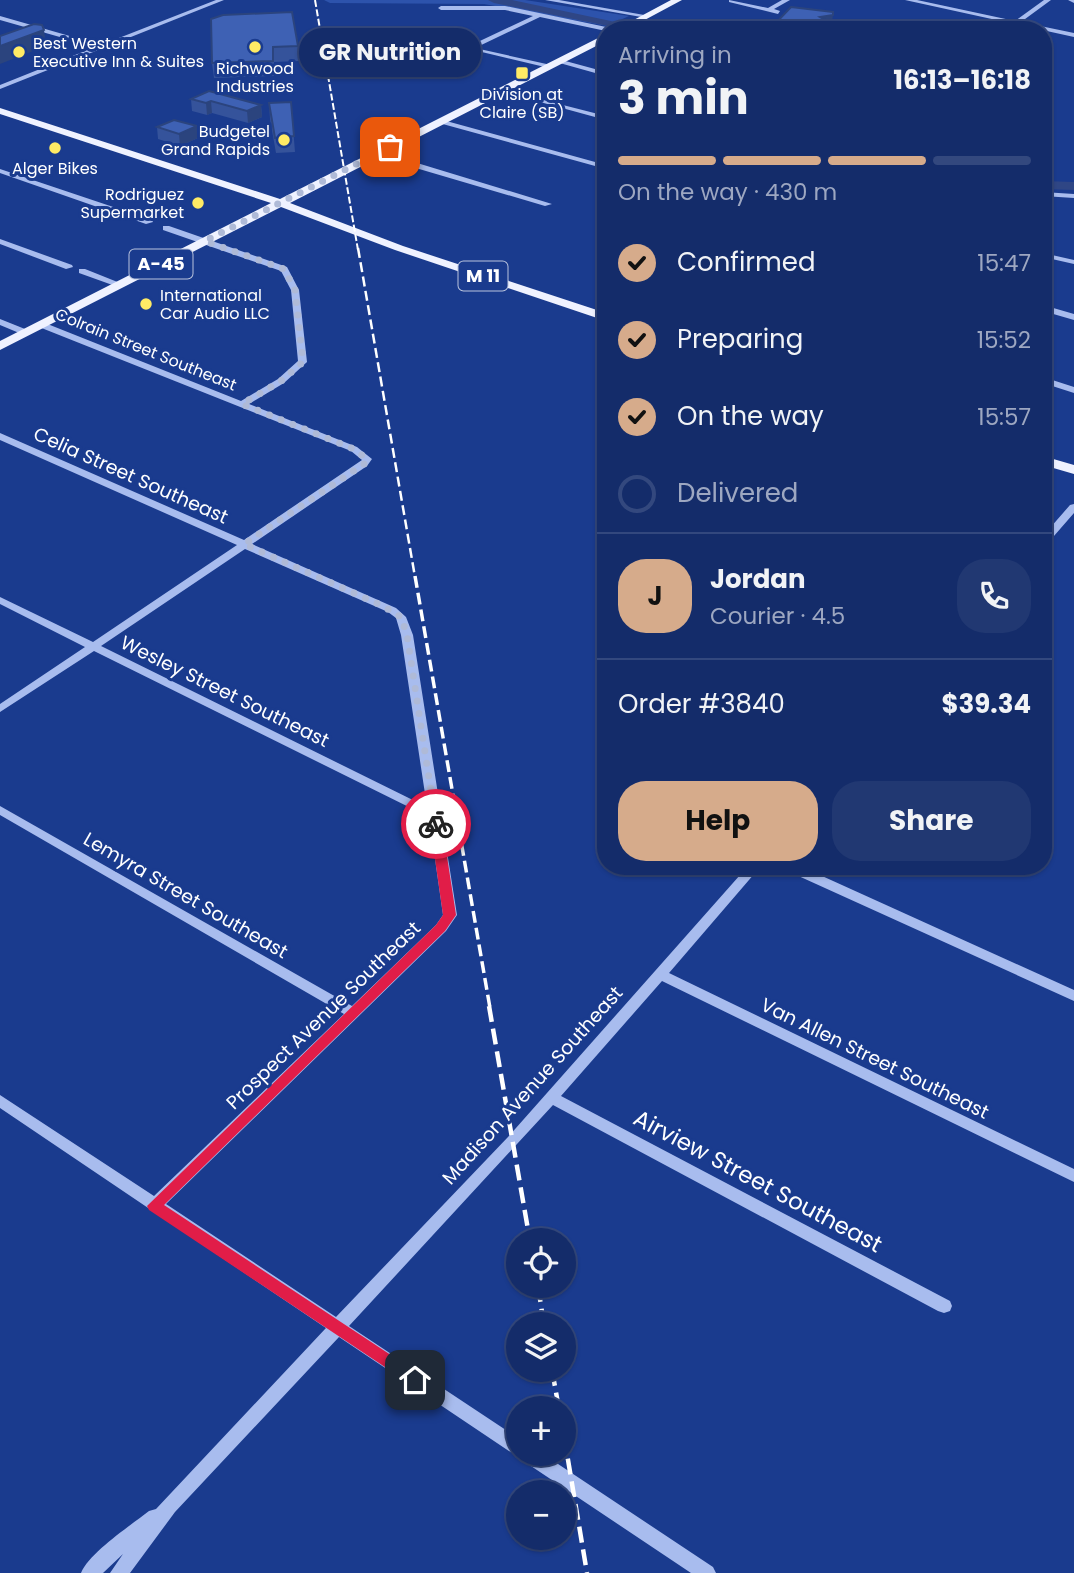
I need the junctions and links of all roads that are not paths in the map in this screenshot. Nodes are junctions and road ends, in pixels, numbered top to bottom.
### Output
1 (548, 0) edge
2 (678, 0) edge
3 (788, 0) edge
4 (913, 0) edge
5 (1048, 0) edge
6 (215, 1) edge
7 (731, 1) edge
8 (441, 8) dead end
9 (768, 10) junction
10 (778, 12) dead end
11 (540, 15) junction
12 (644, 17) junction
13 (0, 18) edge
14 (636, 21) edge
15 (1007, 21) edge
16 (1019, 21) edge
17 (597, 27) edge
18 (1052, 30) edge
19 (1074, 35) edge
20 (597, 42) edge
21 (101, 47) junction
22 (553, 64) junction
23 (597, 72) edge
24 (0, 87) edge
25 (502, 90) junction
26 (0, 111) edge
27 (597, 116) edge
28 (442, 121) junction
29 (378, 154) junction
30 (597, 164) edge
31 (0, 171) edge
32 (1052, 195) edge
33 (1074, 196) edge
34 (281, 203) junction
35 (548, 204) dead end
36 (149, 222) dead end
37 (166, 228) dead end
38 (0, 241) edge
39 (205, 241) junction
40 (1052, 257) edge
41 (1074, 262) edge
42 (69, 267) dead end
43 (82, 271) dead end
44 (121, 285) junction
45 (1052, 311) edge
46 (597, 314) edge
47 (1074, 317) edge
48 (0, 322) edge
49 (42, 325) junction
50 (27, 332) junction
51 (0, 346) edge
52 (1052, 383) edge
53 (1074, 390) edge
54 (242, 404) junction
55 (0, 436) edge
56 (1052, 463) edge
57 (1074, 470) edge
58 (1074, 507) edge
59 (1052, 532) edge
60 (244, 544) junction
61 (0, 600) edge
62 (401, 617) joint
63 (93, 645) junction
64 (0, 709) edge
65 (0, 810) edge
66 (434, 815) junction
67 (747, 875) edge
68 (808, 875) edge
69 (660, 974) junction
70 (1074, 996) edge
71 (353, 1013) junction
72 (550, 1097) junction
73 (0, 1101) edge
74 (1074, 1176) edge
75 (154, 1206) junction
76 (944, 1306) dead end
77 (337, 1329) junction
78 (506, 1440) edge
79 (546, 1466) edge
80 (169, 1506) junction
81 (90, 1573) edge
82 (119, 1573) edge
83 (707, 1573) edge

1 - 12 street
2 - 12 main road
3 - 9 street
4 - 15 street
5 - 16 street
6 - 21 street
7 - 9 street
8 - 11 street
9 - 10 street
11 - 17 street
11 - 22 street
12 - 14 main road
13 - 21 street
18 - 19 street
20 - 22 main road
21 - 24 street
22 - 23 street
22 - 25 main road
25 - 27 street
25 - 28 main road
26 - 34 main road, M 11
28 - 29 main road
28 - 30 street
29 - 34 main road
29 - 35 street
31 - 36 street
32 - 33 street
34 - 39 main road, A-45
34 - 46 main road, M 11
37 - 39 street
38 - 42 street
39 - 44 main road, A-45
39 - 54 street
40 - 41 street
43 - 44 street
44 - 49 main road, A-45
45 - 47 street
48 - 50 street
49 - 50 main road, A-45
49 - 54 street, Colrain Street Southeast
50 - 51 main road, A-45
52 - 53 street
54 - 60 street, Colrain Street Southeast
55 - 60 street, Celia Street Southeast
56 - 57 main road
58 - 59 street
60 - 62 street, Celia Street Southeast
60 - 63 street
61 - 63 street, Wesley Street Southeast
62 - 66 street, Prospect Avenue Southeast
63 - 64 street
63 - 66 street, Wesley Street Southeast
65 - 71 street, Lemyra Street Southeast
66 - 71 street, Prospect Avenue Southeast
67 - 69 street, Madison Avenue Southeast
68 - 70 street
69 - 72 street, Madison Avenue Southeast
69 - 74 street, Van Allen Street Southeast
71 - 75 street, Prospect Avenue Southeast
72 - 76 street, Airview Street Southeast
72 - 77 street, Madison Avenue Southeast
73 - 75 street
75 - 77 street
77 - 78 street
77 - 80 street, Madison Avenue Southeast
79 - 83 street
80 - 81 street, Madison Avenue Southeast
80 - 82 street

